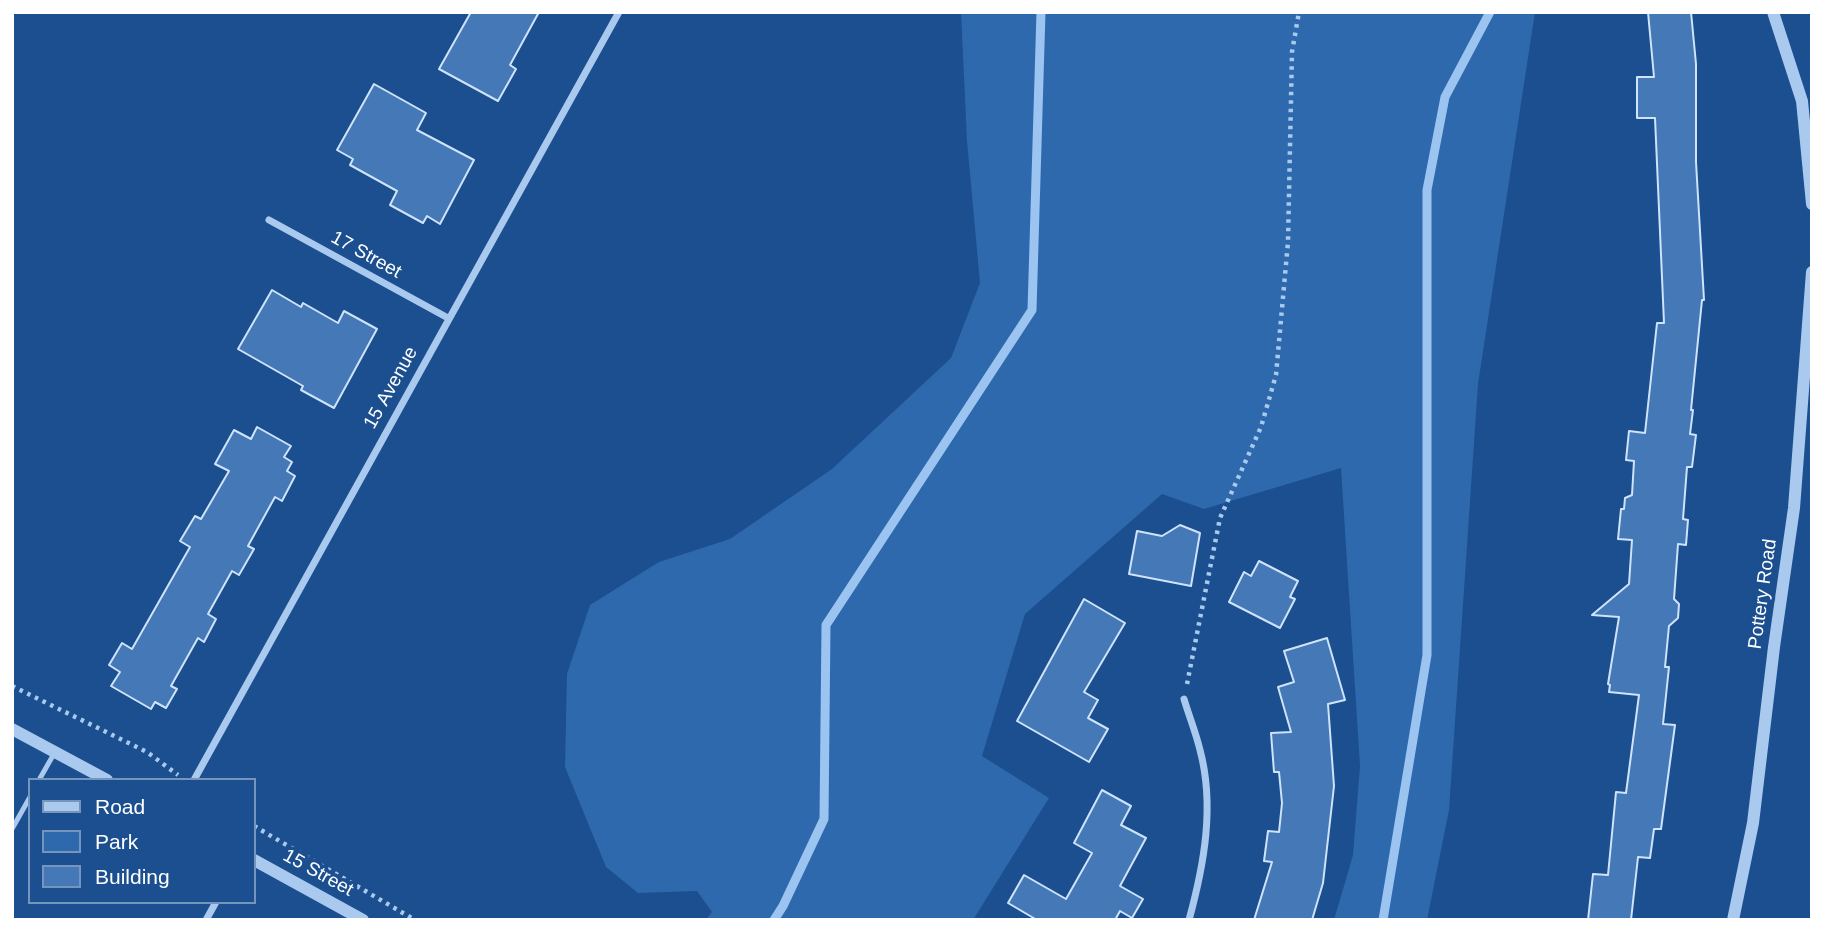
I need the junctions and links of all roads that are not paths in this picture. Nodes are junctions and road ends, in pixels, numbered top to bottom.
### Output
1 (619, 12) edge
2 (1773, 12) edge
3 (1812, 204) edge
4 (269, 220) dead end
5 (1812, 272) edge
6 (448, 318) junction
7 (1184, 699) road end
8 (12, 729) edge
9 (55, 752) junction
10 (40, 778) edge
11 (103, 778) edge
12 (195, 778) edge
13 (28, 801) edge
14 (12, 829) edge
15 (256, 861) edge
16 (215, 904) edge
17 (206, 920) edge
18 (363, 920) edge
19 (1189, 920) edge
20 (1733, 920) edge

1 - 6 street, 15 Avenue
2 - 3 street
4 - 6 street, 17 Street
5 - 20 street, Pottery Road
6 - 12 street, 15 Avenue
7 - 19 street
8 - 9 street
9 - 10 lane
9 - 11 street
13 - 14 lane
15 - 18 street, 15 Street
16 - 17 street

